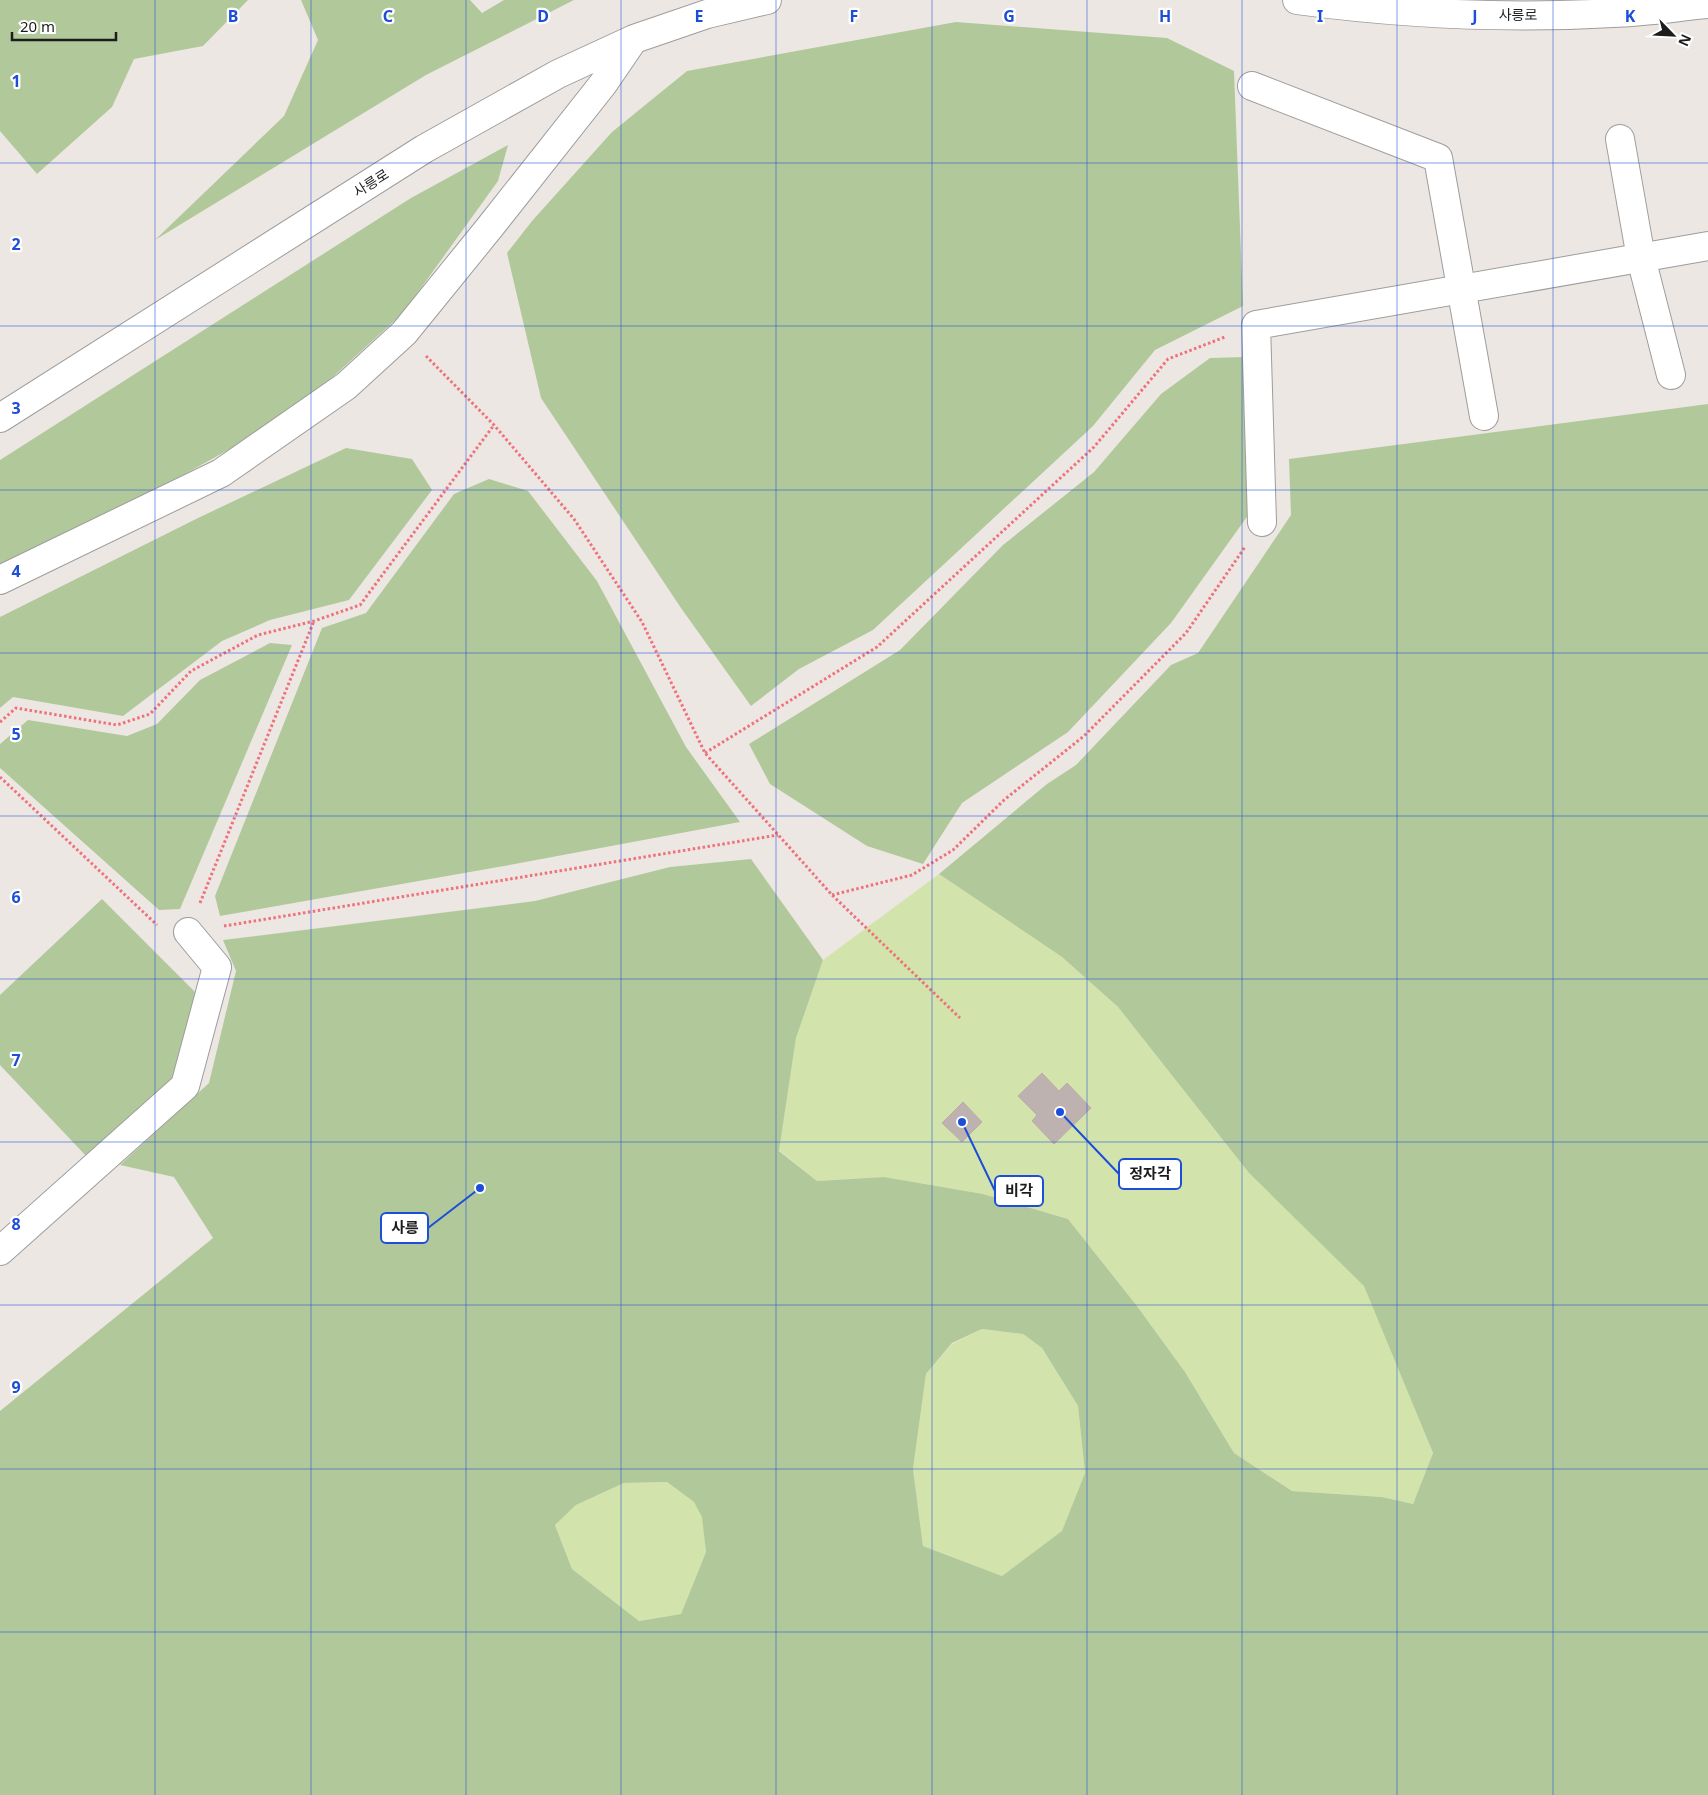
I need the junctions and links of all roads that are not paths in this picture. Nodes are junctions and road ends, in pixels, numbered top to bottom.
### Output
1 (766, 0) edge
2 (1297, 0) edge
3 (1708, 4) edge
4 (1369, 5) edge
5 (634, 39) junction
6 (1252, 86) dead end
7 (1620, 139) dead end
8 (1708, 246) edge
9 (1641, 258) junction
10 (1461, 289) junction
11 (1671, 375) dead end
12 (1484, 416) dead end
13 (0, 418) edge
14 (1262, 522) road end
15 (0, 580) edge
16 (188, 932) road end
17 (0, 1251) edge

1 - 5 street, 사릉로
2 - 4 street, 사릉로
3 - 4 street, 사릉로
5 - 13 street, 사릉로
5 - 15 street
6 - 10 street
7 - 9 street
8 - 9 street
9 - 10 street
9 - 11 street
10 - 12 street
10 - 14 street
16 - 17 street

